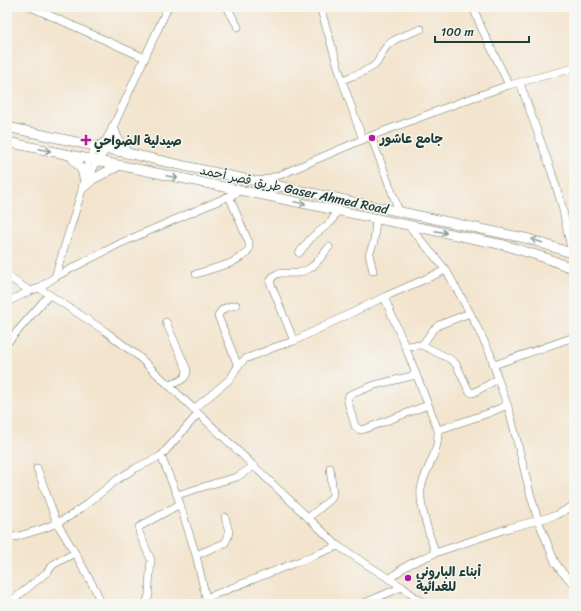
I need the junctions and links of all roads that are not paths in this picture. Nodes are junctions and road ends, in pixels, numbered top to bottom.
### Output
1 (31, 7) edge
2 (168, 7) edge
3 (227, 7) edge
4 (320, 7) edge
5 (473, 7) edge
6 (45, 10) edge
7 (238, 27) dead end
8 (421, 29) dead end
9 (145, 58) junction
10 (574, 68) edge
11 (342, 80) junction
12 (520, 83) junction
13 (509, 85) junction
14 (7, 127) edge
15 (113, 127) junction
16 (370, 136) junction
17 (363, 140) junction
18 (7, 142) edge
19 (106, 144) junction
20 (97, 147) junction
21 (127, 153) junction
22 (70, 155) junction
23 (93, 160) junction
24 (118, 166) junction
25 (259, 182) junction
26 (84, 185) junction
27 (241, 191) junction
28 (229, 196) junction
29 (337, 211) junction
30 (400, 211) junction
31 (376, 218) junction
32 (409, 226) junction
33 (329, 247) dead end
34 (298, 253) dead end
35 (573, 253) edge
36 (574, 269) edge
37 (446, 270) junction
38 (373, 271) dead end
39 (196, 274) dead end
40 (7, 276) edge
41 (54, 277) junction
42 (39, 288) junction
43 (30, 291) junction
44 (49, 295) junction
45 (384, 297) junction
46 (7, 302) edge
47 (236, 305) dead end
48 (470, 313) junction
49 (166, 322) dead end
50 (574, 337) edge
51 (294, 341) junction
52 (7, 343) edge
53 (422, 345) junction
54 (406, 346) junction
55 (494, 365) junction
56 (238, 366) junction
57 (416, 375) junction
58 (498, 379) junction
59 (169, 386) junction
60 (428, 405) junction
61 (507, 405) junction
62 (196, 412) junction
63 (438, 430) junction
64 (161, 456) junction
65 (254, 466) junction
66 (37, 468) dead end
67 (330, 468) dead end
68 (177, 495) junction
69 (180, 504) junction
70 (574, 506) edge
71 (225, 517) dead end
72 (308, 518) junction
73 (538, 520) junction
74 (57, 523) junction
75 (7, 538) edge
76 (338, 546) junction
77 (76, 553) junction
78 (435, 553) junction
79 (196, 555) junction
80 (389, 579) junction
81 (574, 584) edge
82 (402, 587) junction
83 (207, 601) edge
84 (8, 604) edge
85 (101, 604) edge
86 (146, 604) edge
87 (362, 604) edge
88 (424, 604) edge

1 - 6 street
2 - 9 street
3 - 7 street
4 - 11 street
5 - 13 street
6 - 9 street
8 - 11 street
9 - 15 street
10 - 12 street
11 - 17 street
12 - 13 street
12 - 35 street
13 - 16 street
14 - 20 main road, طريق قصر أحمد Gaser Ahmed Road
15 - 19 street
15 - 21 main road
16 - 17 street
16 - 30 street
17 - 25 street
18 -> 22 main road, طريق قصر أحمد Gaser Ahmed Road
19 - 20 main road, طريق قصر أحمد Gaser Ahmed Road
19 - 21 main road, طريق قصر أحمد Gaser Ahmed Road
19 - 23 street
20 - 23 street
21 - 25 main road, طريق قصر أحمد Gaser Ahmed Road
22 - 23 main road, طريق قصر أحمد Gaser Ahmed Road
22 - 26 main road
23 - 24 main road, طريق قصر أحمد Gaser Ahmed Road
23 - 26 street
24 - 26 main road
24 -> 27 main road, طريق قصر أحمد Gaser Ahmed Road
25 - 30 main road, طريق قصر أحمد Gaser Ahmed Road
26 - 41 street
27 - 28 street
27 -> 29 main road, طريق قصر أحمد Gaser Ahmed Road
28 - 39 street
28 - 41 street
29 - 31 main road, طريق قصر أحمد Gaser Ahmed Road
29 - 34 street
35 -> 30 main road, طريق قصر أحمد Gaser Ahmed Road
31 - 32 main road, طريق قصر أحمد Gaser Ahmed Road
31 - 38 street
32 -> 36 main road, طريق قصر أحمد Gaser Ahmed Road
32 - 37 street
33 - 51 street
37 - 45 street
37 - 48 street
40 - 43 street
41 - 42 street
42 - 43 street
42 - 44 street
43 - 46 street
44 - 52 street
44 - 59 street
45 - 51 street
45 - 54 street
47 - 56 street
48 - 53 street
48 - 55 street
49 - 59 street
50 - 55 street
51 - 56 street
53 - 54 street
53 - 58 street
54 - 57 street
55 - 58 street
56 - 62 street
57 - 60 street
57 - 60 street
58 - 61 street
59 - 62 street
60 - 63 street
61 - 63 street
61 - 73 street
62 - 64 street
62 - 65 street
63 - 78 street
64 - 68 street
64 - 74 street
65 - 68 street
65 - 72 street
66 - 74 street
67 - 72 street
68 - 69 street
69 - 79 street
69 - 86 street
70 - 73 street
71 - 79 street
72 - 76 street
73 - 78 street
73 - 81 street
74 - 75 street
74 - 77 street
76 - 80 street
76 - 83 street
77 - 84 street
77 - 85 street
78 - 80 street
79 - 83 street
80 - 82 street
82 - 87 street
82 - 88 street

